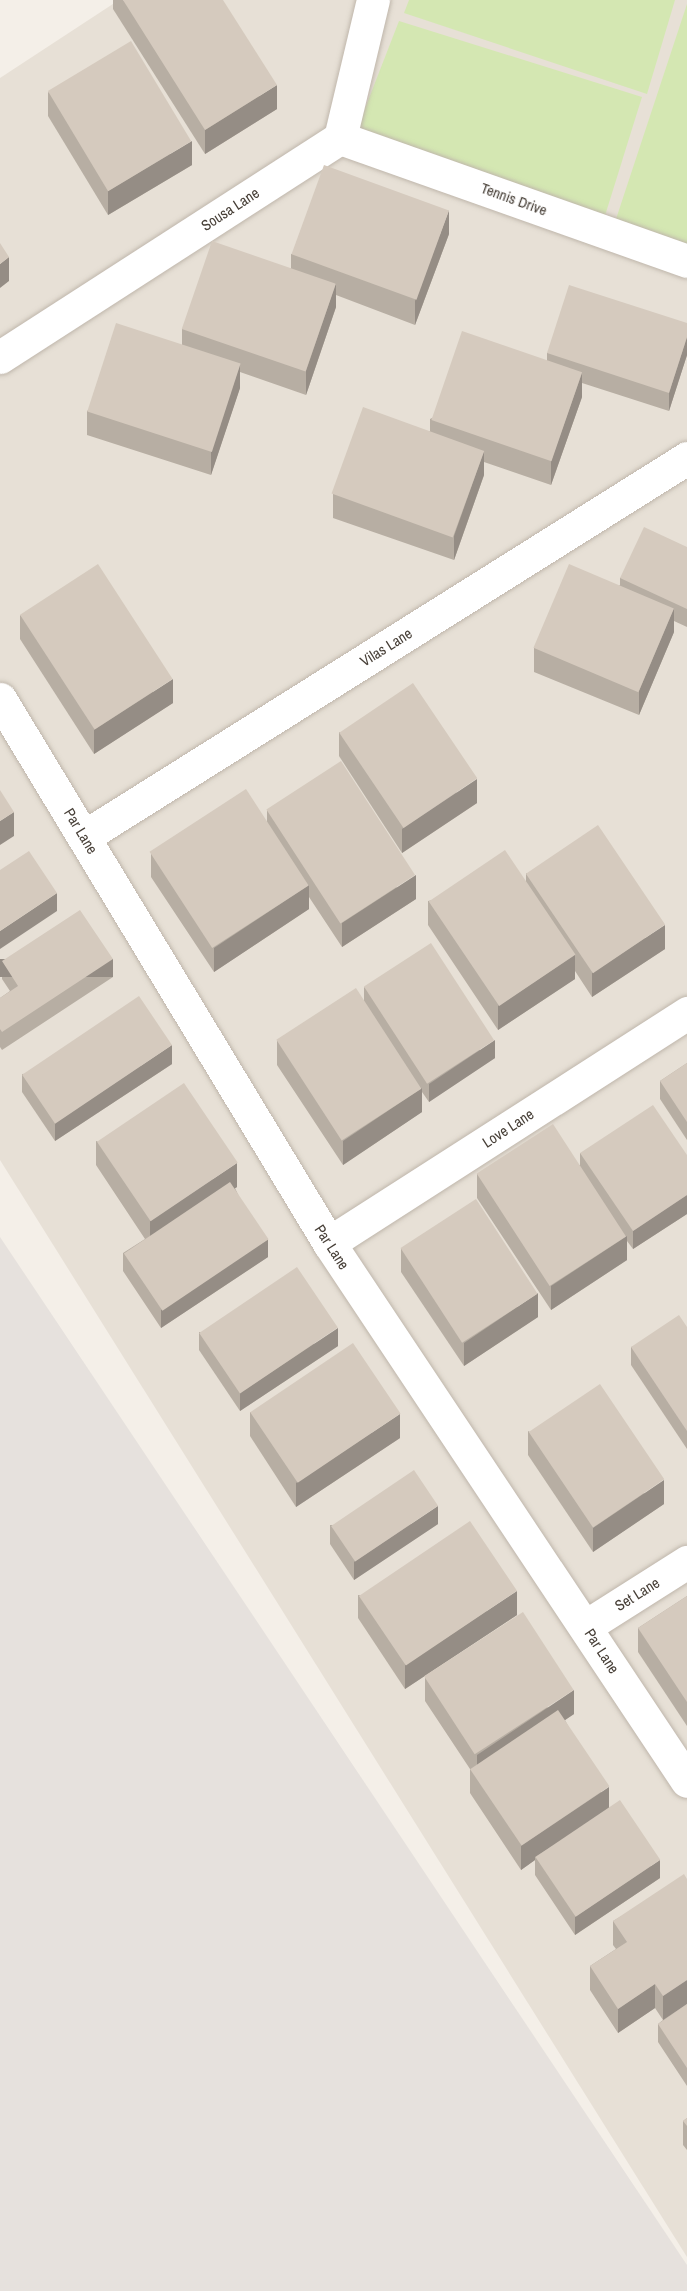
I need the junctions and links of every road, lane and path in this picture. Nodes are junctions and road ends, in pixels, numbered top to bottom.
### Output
1 (373, 0) edge
2 (340, 138) junction
3 (687, 261) edge
4 (0, 357) edge
5 (687, 458) edge
6 (0, 699) edge
7 (85, 836) junction
8 (687, 1013) edge
9 (329, 1243) junction
10 (687, 1562) edge
11 (586, 1626) junction
12 (687, 1781) edge

1 - 2 street
2 - 3 street, Tennis Drive
2 - 4 street, Sousa Lane
5 - 7 street, Vilas Lane
6 - 7 street, Par Lane
7 - 9 street, Par Lane
8 - 9 street, Love Lane
9 - 11 street, Par Lane
10 - 11 street, Set Lane
11 - 12 street, Par Lane

